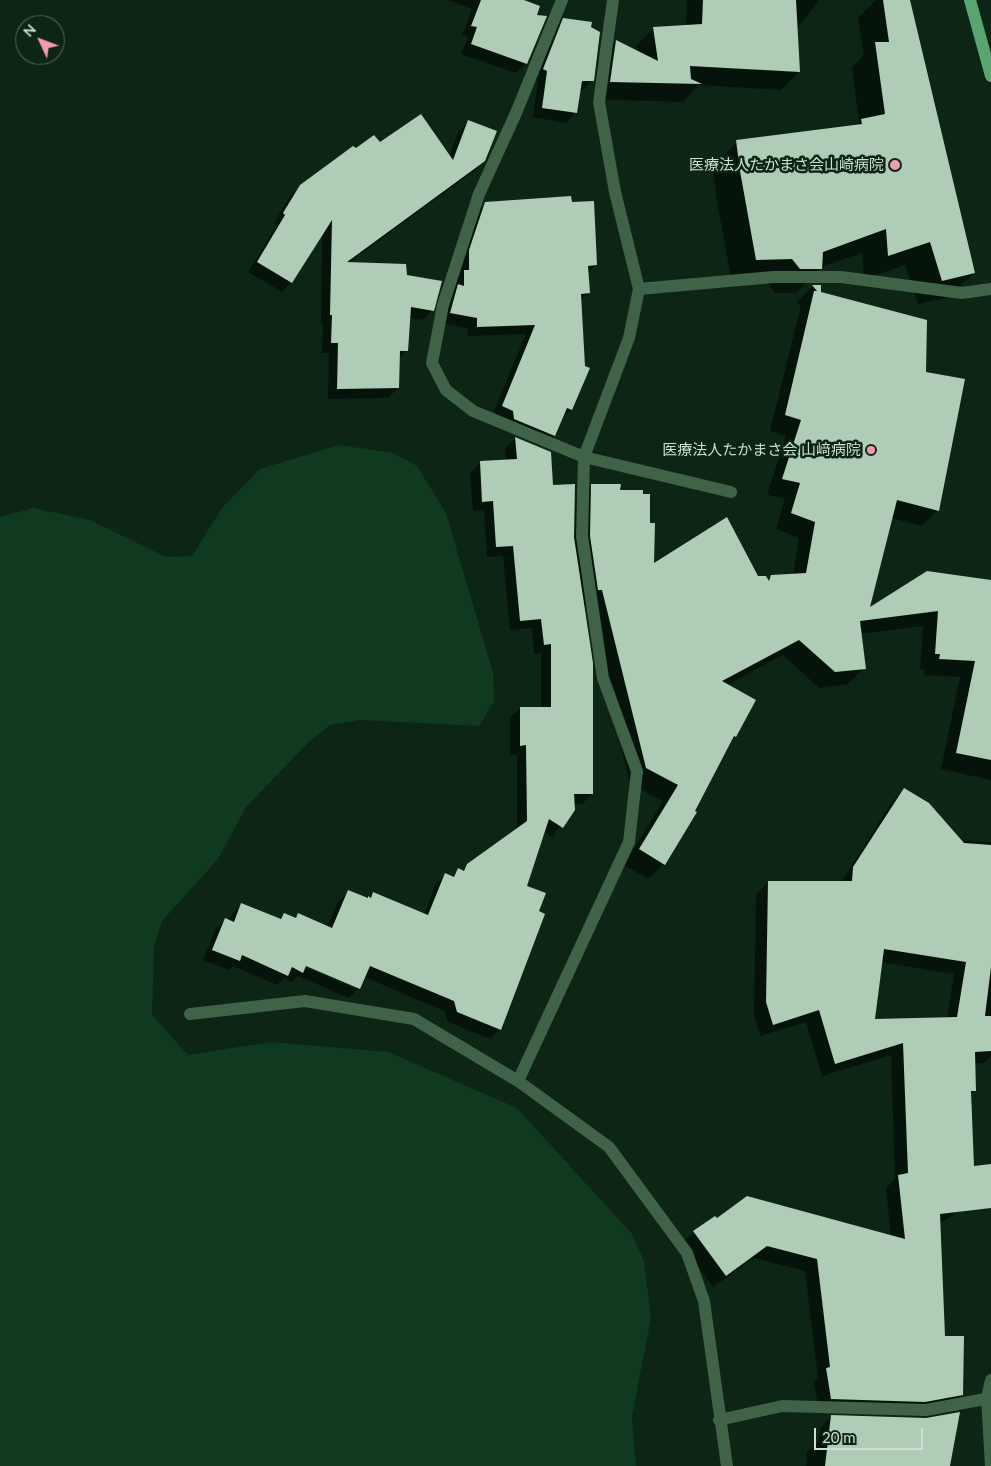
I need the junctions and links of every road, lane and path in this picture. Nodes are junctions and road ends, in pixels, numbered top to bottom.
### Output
1 (562, 0) edge
2 (613, 0) edge
3 (970, 0) edge
4 (991, 76) edge
5 (639, 289) junction
6 (991, 289) edge
7 (584, 457) junction
8 (731, 492) dead end
9 (190, 1014) dead end
10 (518, 1081) junction
11 (991, 1380) edge
12 (989, 1398) edge
13 (719, 1420) junction
14 (727, 1466) edge
15 (991, 1466) edge

1 - 7 street
2 - 5 street
3 - 4 main road
5 - 6 street
5 - 7 street
7 - 8 street
7 - 10 street
9 - 10 street
10 - 13 street
11 - 12 street
12 - 13 street
12 - 15 street
13 - 14 street

